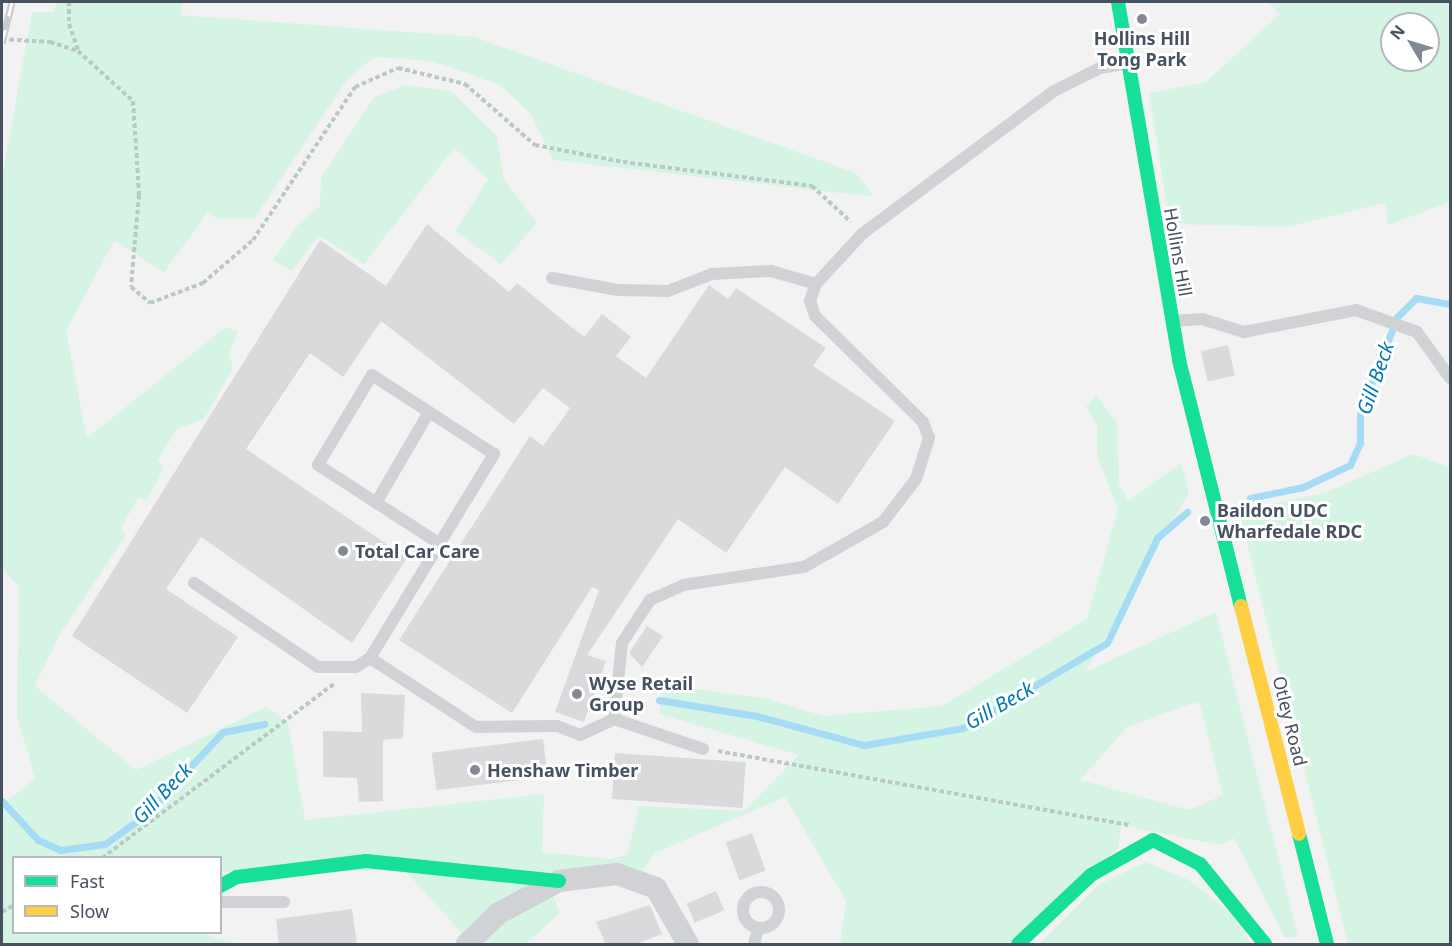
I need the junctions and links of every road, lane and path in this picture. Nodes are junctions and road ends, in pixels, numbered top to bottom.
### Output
1 (69, 2) edge
2 (1118, 2) edge
3 (2, 39) edge
4 (78, 51) junction
5 (1126, 63) junction
6 (862, 234) junction
7 (552, 278) dead end
8 (816, 284) junction
9 (1172, 321) junction
10 (1450, 378) edge
11 (429, 412) junction
12 (376, 503) junction
13 (1218, 505) joint
14 (437, 542) junction
15 (194, 583) dead end
16 (369, 658) junction
17 (356, 667) junction
18 (614, 719) junction
19 (703, 749) joint
20 (1153, 840) junction
21 (105, 856) edge
22 (559, 881) junction
23 (222, 885) edge
24 (222, 902) edge
25 (284, 902) dead end
26 (758, 929) dead end
27 (467, 945) edge
28 (688, 945) edge
29 (754, 945) edge
30 (1018, 945) edge
31 (1265, 945) edge
32 (1327, 945) edge

1 - 4 path
2 - 5 main road, Hollins Hill
3 - 4 path
4 - 6 path
5 - 6 lane
5 - 9 main road, Hollins Hill
6 - 8 lane
7 - 8 lane
8 - 18 lane
9 - 10 lane
9 - 13 main road, Hollins Hill
11 - 12 lane
11 - 12 lane
11 - 14 lane
12 - 14 lane
13 - 32 main road, Otley Road
14 - 16 lane
15 - 17 lane
16 - 17 lane
16 - 18 lane
17 - 21 path
18 - 19 lane
19 - 20 path
20 - 30 main road
20 - 31 main road
22 - 23 main road
22 - 27 street
22 - 28 street
24 - 25 lane
26 - 29 lane

